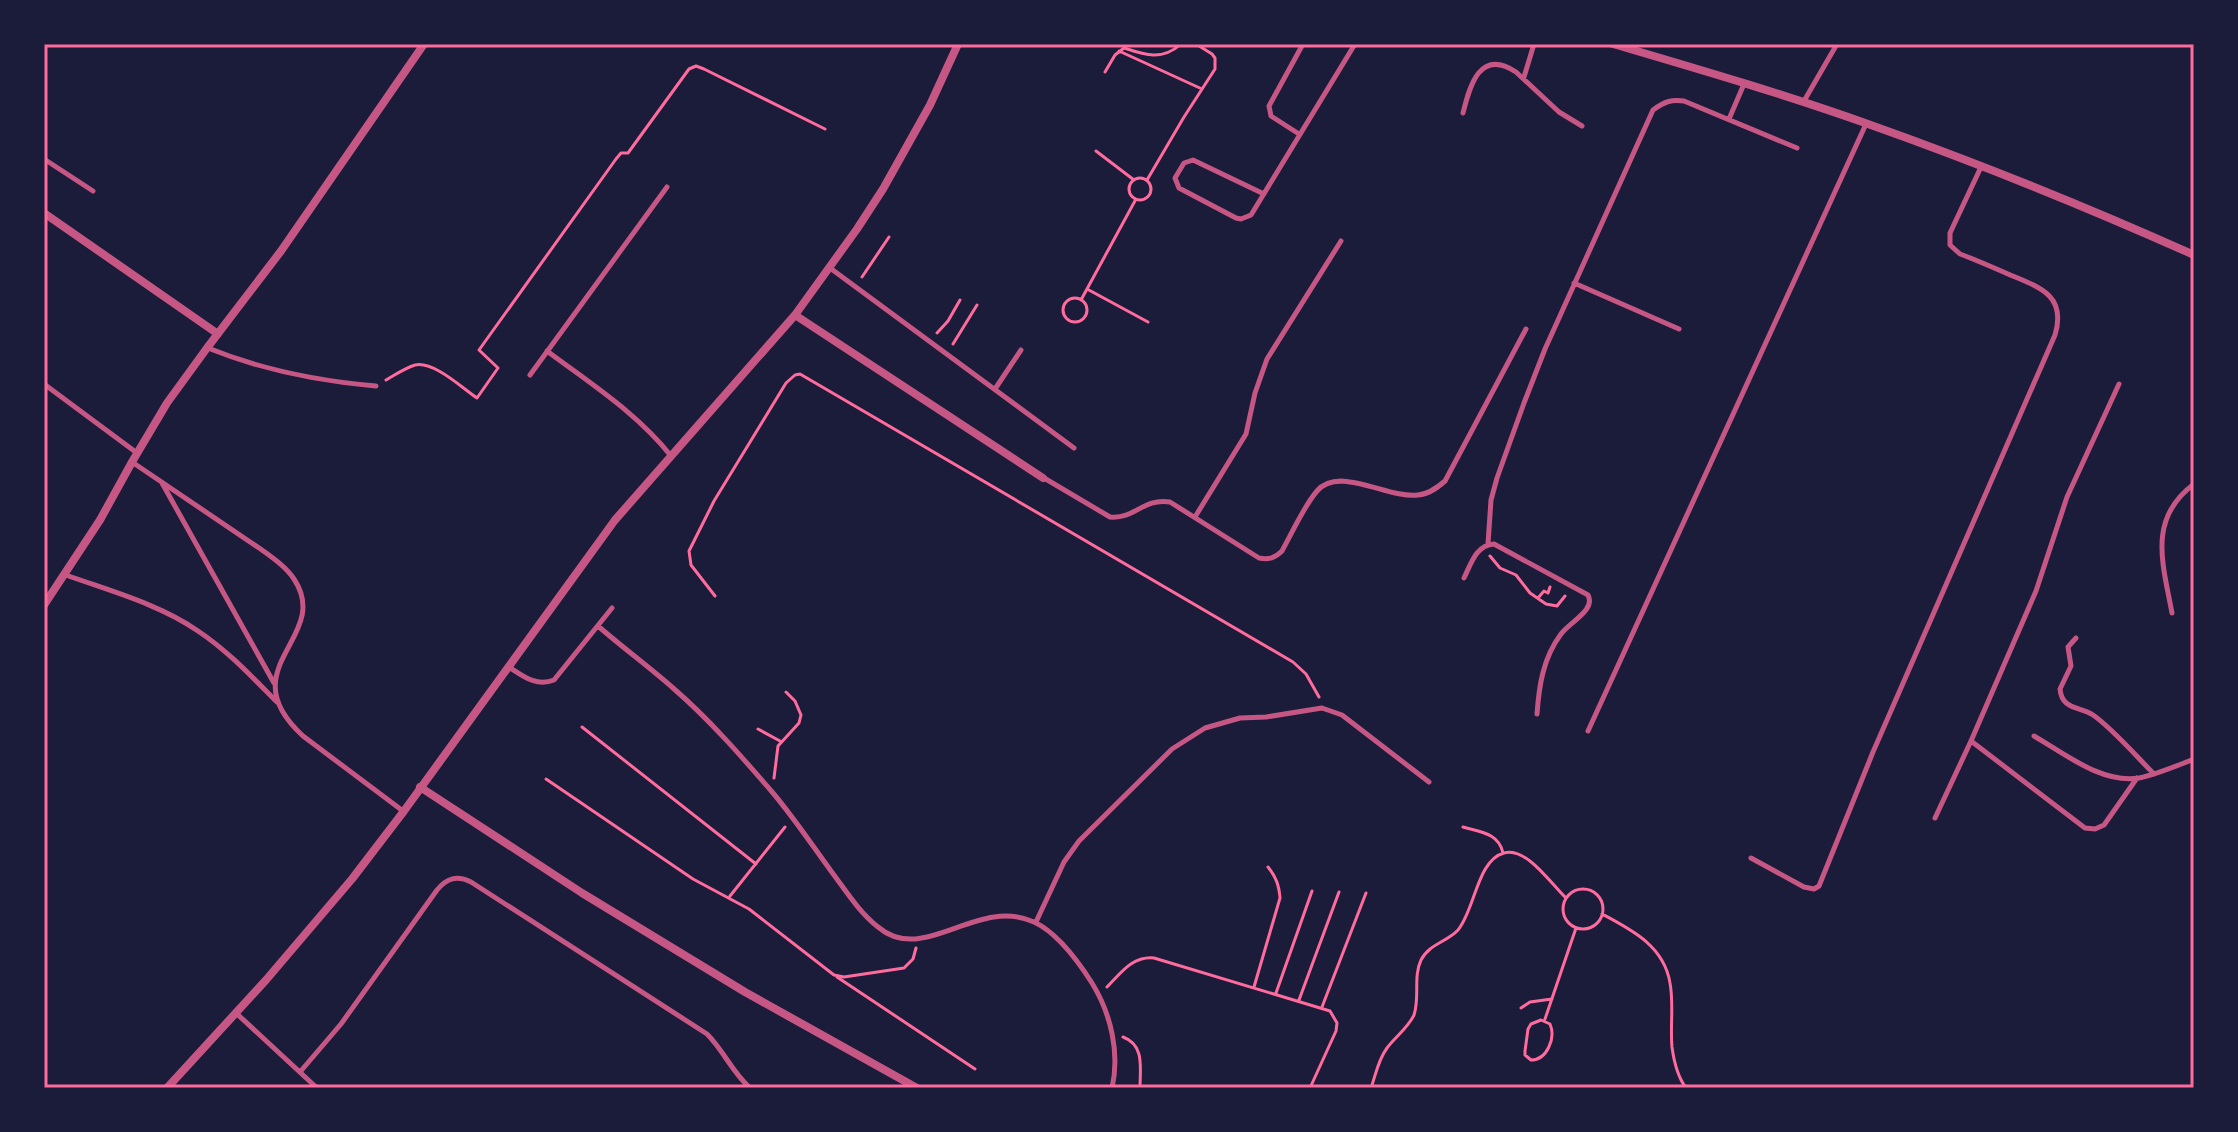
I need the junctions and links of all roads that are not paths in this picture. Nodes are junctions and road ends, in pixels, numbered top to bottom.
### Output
1 (424, 44) edge
2 (958, 44) edge
3 (1303, 44) edge
4 (1355, 44) edge
5 (1534, 44) edge
6 (1613, 44) edge
7 (1837, 44) edge
8 (1524, 77) junction
9 (1745, 83) junction
10 (1804, 102) junction
11 (1463, 113) dead end
12 (1729, 119) junction
13 (1866, 123) junction
14 (1582, 126) dead end
15 (1299, 134) junction
16 (1797, 148) dead end
17 (44, 159) edge
18 (1982, 166) junction
19 (667, 187) dead end
20 (93, 191) dead end
21 (1264, 194) junction
22 (44, 213) edge
23 (1341, 241) dead end
24 (2194, 255) edge
25 (829, 267) junction
26 (1574, 283) junction
27 (795, 315) junction
28 (1526, 329) dead end
29 (1679, 329) dead end
30 (218, 334) junction
31 (207, 348) junction
32 (1021, 350) dead end
33 (547, 351) junction
34 (530, 375) dead end
35 (2119, 384) dead end
36 (46, 386) edge
37 (376, 386) road end
38 (995, 389) junction
39 (44, 395) edge
40 (1074, 448) dead end
41 (137, 453) junction
42 (671, 456) junction
43 (132, 462) junction
44 (1043, 478) joint
45 (162, 482) junction
46 (2194, 484) edge
47 (1195, 517) junction
48 (1488, 544) junction
49 (66, 575) junction
50 (1464, 578) dead end
51 (44, 605) edge
52 (612, 608) dead end
53 (2172, 613) dead end
54 (598, 626) junction
55 (2076, 638) dead end
56 (508, 667) junction
57 (274, 683) junction
58 (278, 703) junction
59 (1537, 714) dead end
60 (1588, 731) dead end
61 (2034, 736) dead end
62 (1971, 741) junction
63 (2194, 759) edge
64 (2154, 774) junction
65 (2137, 778) junction
66 (1429, 782) dead end
67 (420, 787) junction
68 (404, 811) junction
69 (1935, 818) dead end
70 (1751, 858) dead end
71 (1036, 922) junction
72 (236, 1013) junction
73 (300, 1072) junction
74 (313, 1087) edge
75 (167, 1088) edge
76 (750, 1088) edge
77 (917, 1088) edge
78 (1112, 1088) edge

1 - 30 street
2 - 25 street
3 - 15 lane
4 - 15 lane
5 - 8 lane
6 - 9 street
7 - 10 lane
8 - 11 lane
8 - 14 lane
9 - 10 street
9 - 12 lane
10 - 13 street
12 - 16 lane
12 - 26 lane
13 - 18 street
13 - 60 lane
15 - 21 lane
17 - 20 lane
18 - 24 street
18 - 70 lane
19 - 33 lane
21 - 21 lane
22 - 30 street
23 - 47 lane
25 - 27 street
25 - 38 lane
26 - 29 lane
26 - 48 lane
27 - 42 street
27 - 44 street
28 - 47 lane
30 - 31 street
31 - 37 lane
31 - 41 street
32 - 38 lane
33 - 34 lane
33 - 42 lane
35 - 62 lane
36 - 39 lane
36 - 41 lane
38 - 40 lane
41 - 43 street
42 - 56 street
43 - 45 lane
43 - 49 street
44 - 47 lane
45 - 57 lane
45 - 57 lane
46 - 53 lane
48 - 50 lane
48 - 59 lane
49 - 51 street
49 - 58 lane
52 - 54 lane
54 - 56 lane
54 - 71 lane
55 - 64 lane
56 - 67 street
57 - 58 lane
58 - 68 lane
61 - 65 lane
62 - 65 lane
62 - 69 lane
63 - 64 lane
64 - 65 lane
66 - 71 lane
67 - 68 street
67 - 77 street
68 - 72 street
71 - 78 lane
72 - 73 lane
72 - 75 street
73 - 74 lane
73 - 76 lane

